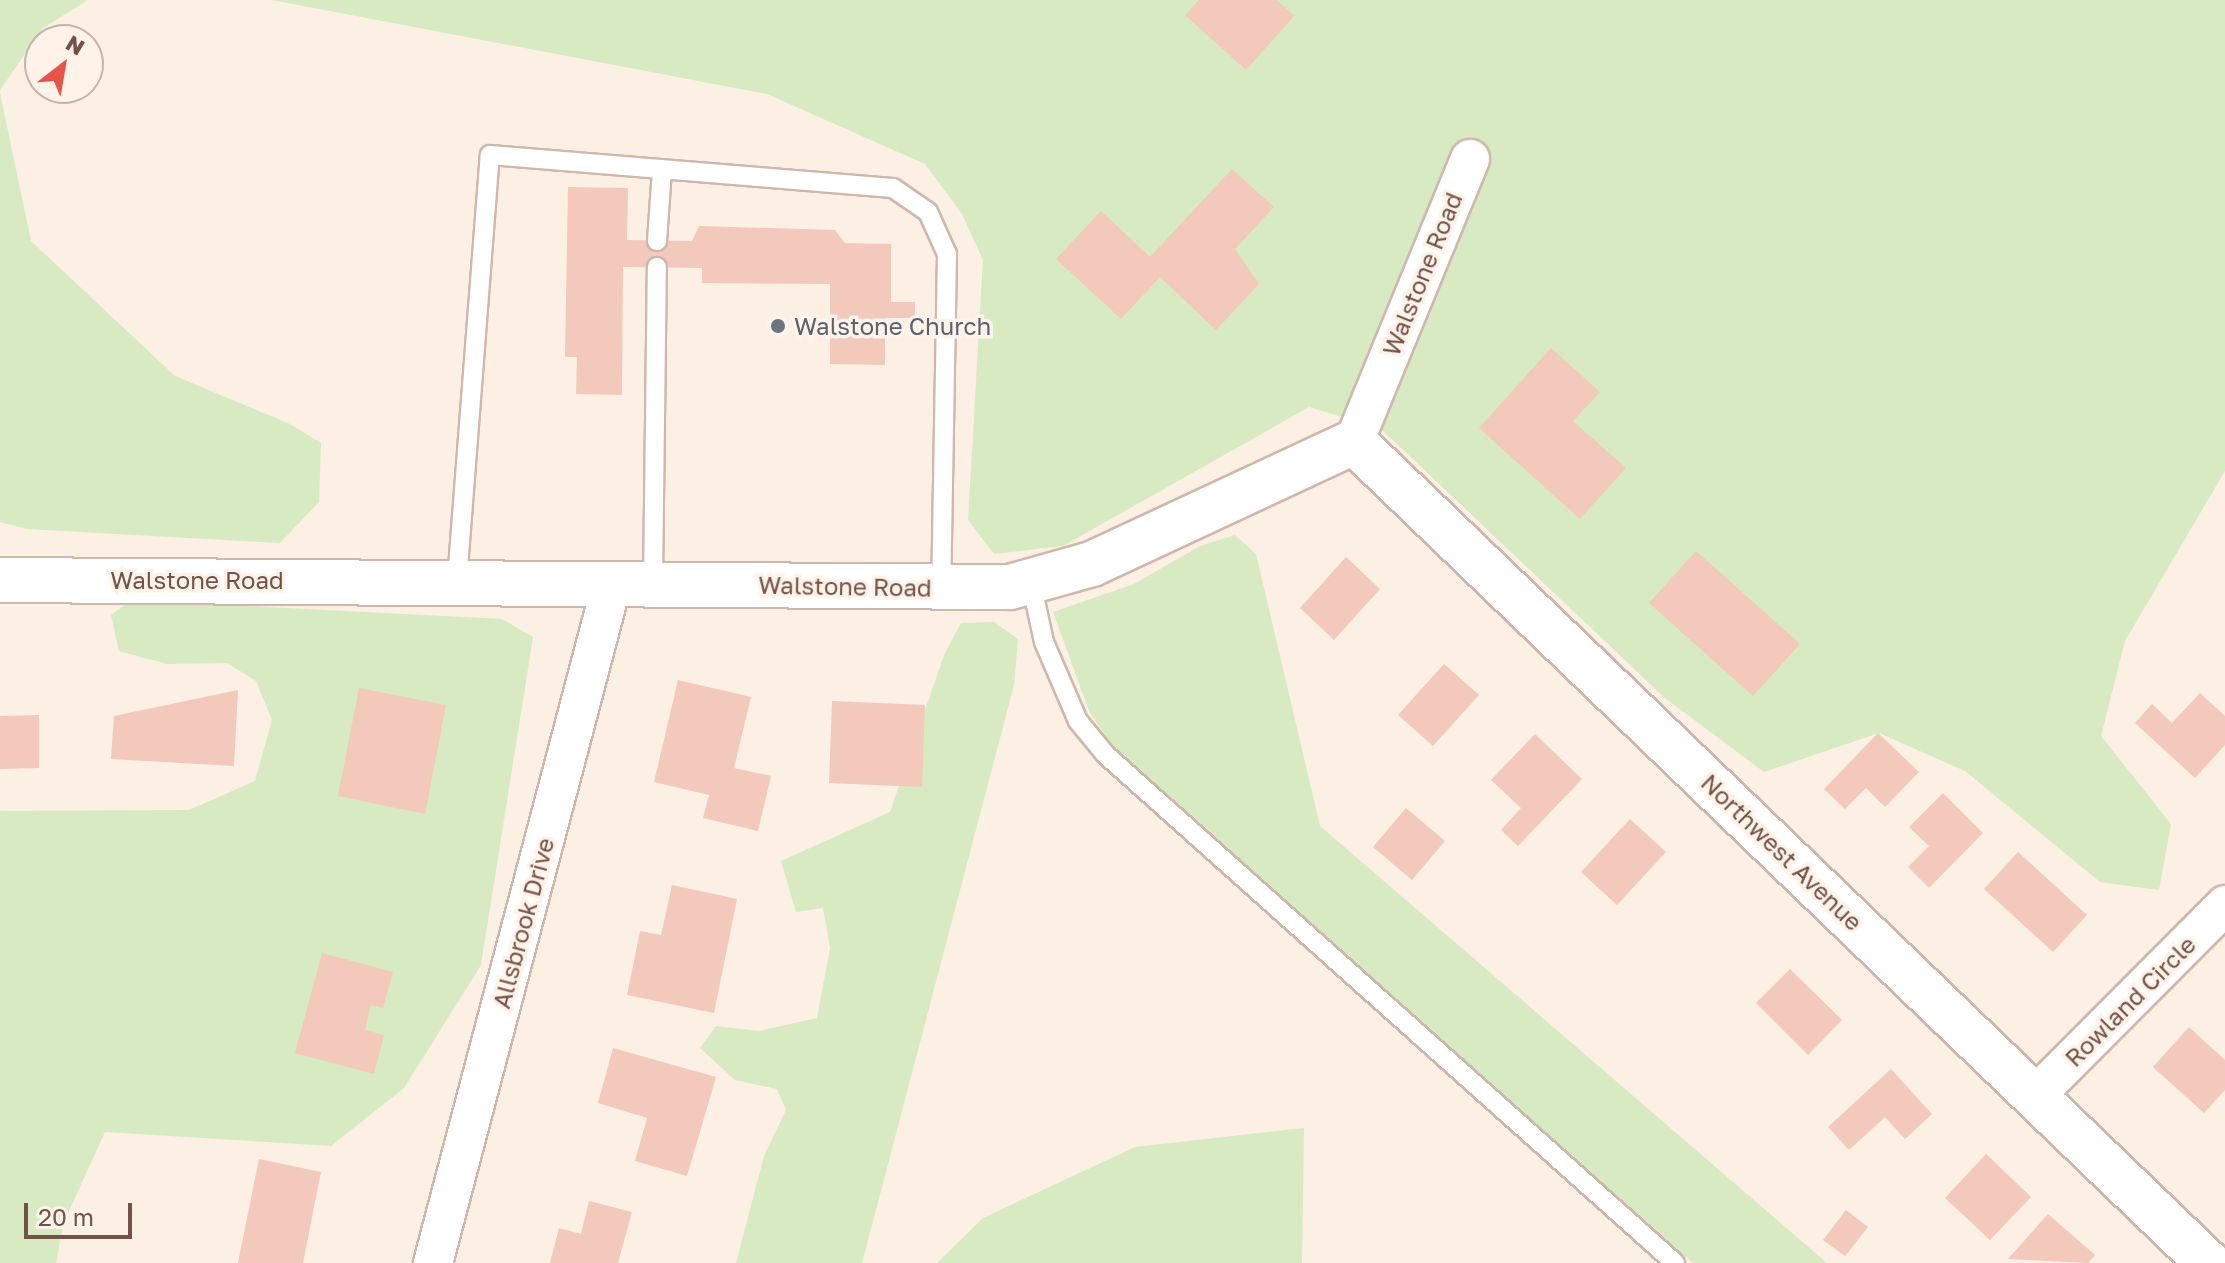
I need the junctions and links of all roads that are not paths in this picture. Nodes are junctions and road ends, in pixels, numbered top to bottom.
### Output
1 (1470, 159) dead end
2 (662, 169) junction
3 (657, 241) dead end
4 (657, 267) dead end
5 (1354, 442) junction
6 (0, 580) edge
7 (457, 581) junction
8 (1031, 582) junction
9 (632, 583) junction
10 (941, 587) junction
11 (2225, 905) edge
12 (2034, 1097) junction
13 (433, 1263) edge
14 (1675, 1263) edge
15 (2208, 1263) edge

1 - 5 street, Walstone Road
2 - 3 lane
2 - 7 lane
2 - 10 lane
4 - 9 lane
5 - 8 street, Walstone Road
5 - 12 street, Northwest Avenue
6 - 7 street, Walstone Road
7 - 9 street, Walstone Road
8 - 10 street, Walstone Road
8 - 14 lane
9 - 10 street, Walstone Road
9 - 13 street, Allsbrook Drive
11 - 12 street, Rowland Circle
12 - 15 street, Northwest Avenue

